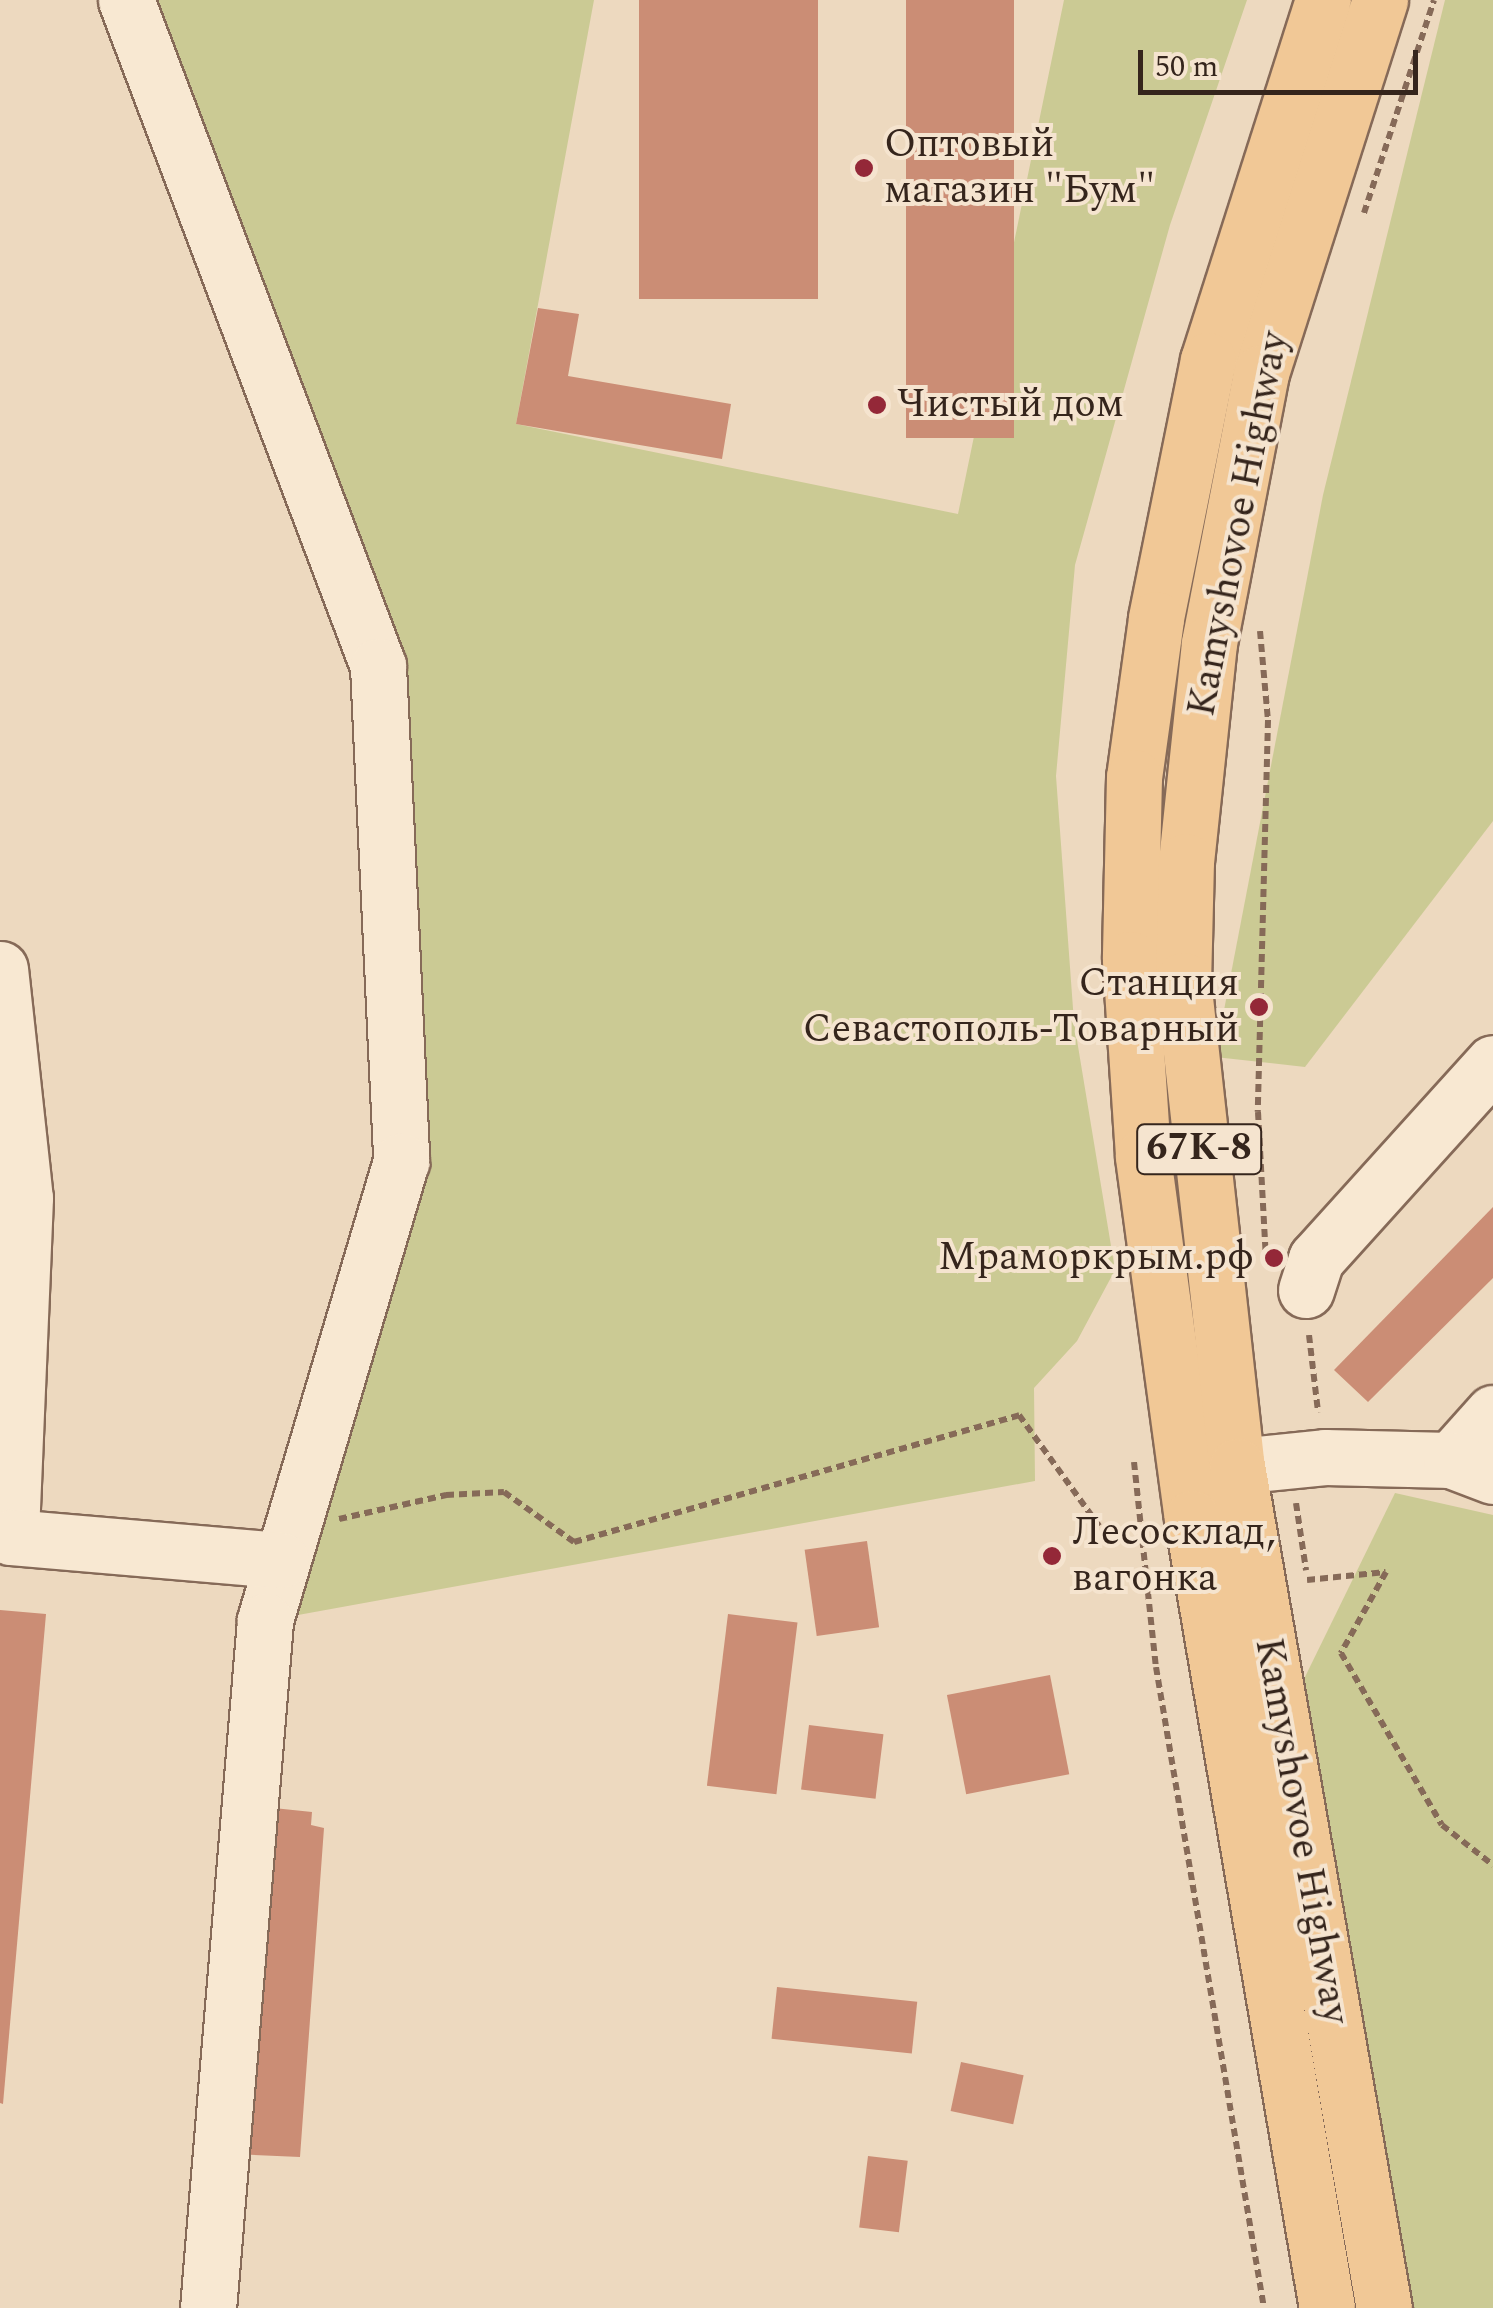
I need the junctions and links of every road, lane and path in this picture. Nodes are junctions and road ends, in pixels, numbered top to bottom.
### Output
1 (126, 0) edge
2 (1323, 0) edge
3 (1380, 0) edge
4 (1434, 0) edge
5 (1357, 233) dead end
6 (1260, 624) dead end
7 (0, 969) edge
8 (1493, 1063) edge
9 (1287, 1279) junction
10 (1493, 1413) edge
11 (1284, 1460) junction
12 (1472, 1468) edge
13 (1140, 1524) dead end
14 (1099, 1526) dead end
15 (5, 1532) edge
16 (285, 1545) junction
17 (1307, 1580) junction
18 (1310, 1598) dead end
19 (1493, 1865) edge
20 (208, 2308) edge
21 (1264, 2308) edge
22 (1327, 2308) edge
23 (1384, 2308) edge

1 - 16 street
2 - 22 main road, Kamyshovoe Highway / 67К-8
3 - 11 main road, Kamyshovoe Highway / 67К-8
4 - 5 path
6 - 9 path
7 - 15 street
8 - 9 street
9 - 11 path
10 - 12 street
11 - 12 street
11 - 17 path
11 - 23 main road, Kamyshovoe Highway / 67К-8
13 - 21 path
14 - 16 path
15 - 16 street
16 - 20 street
17 - 18 path
17 - 19 path

